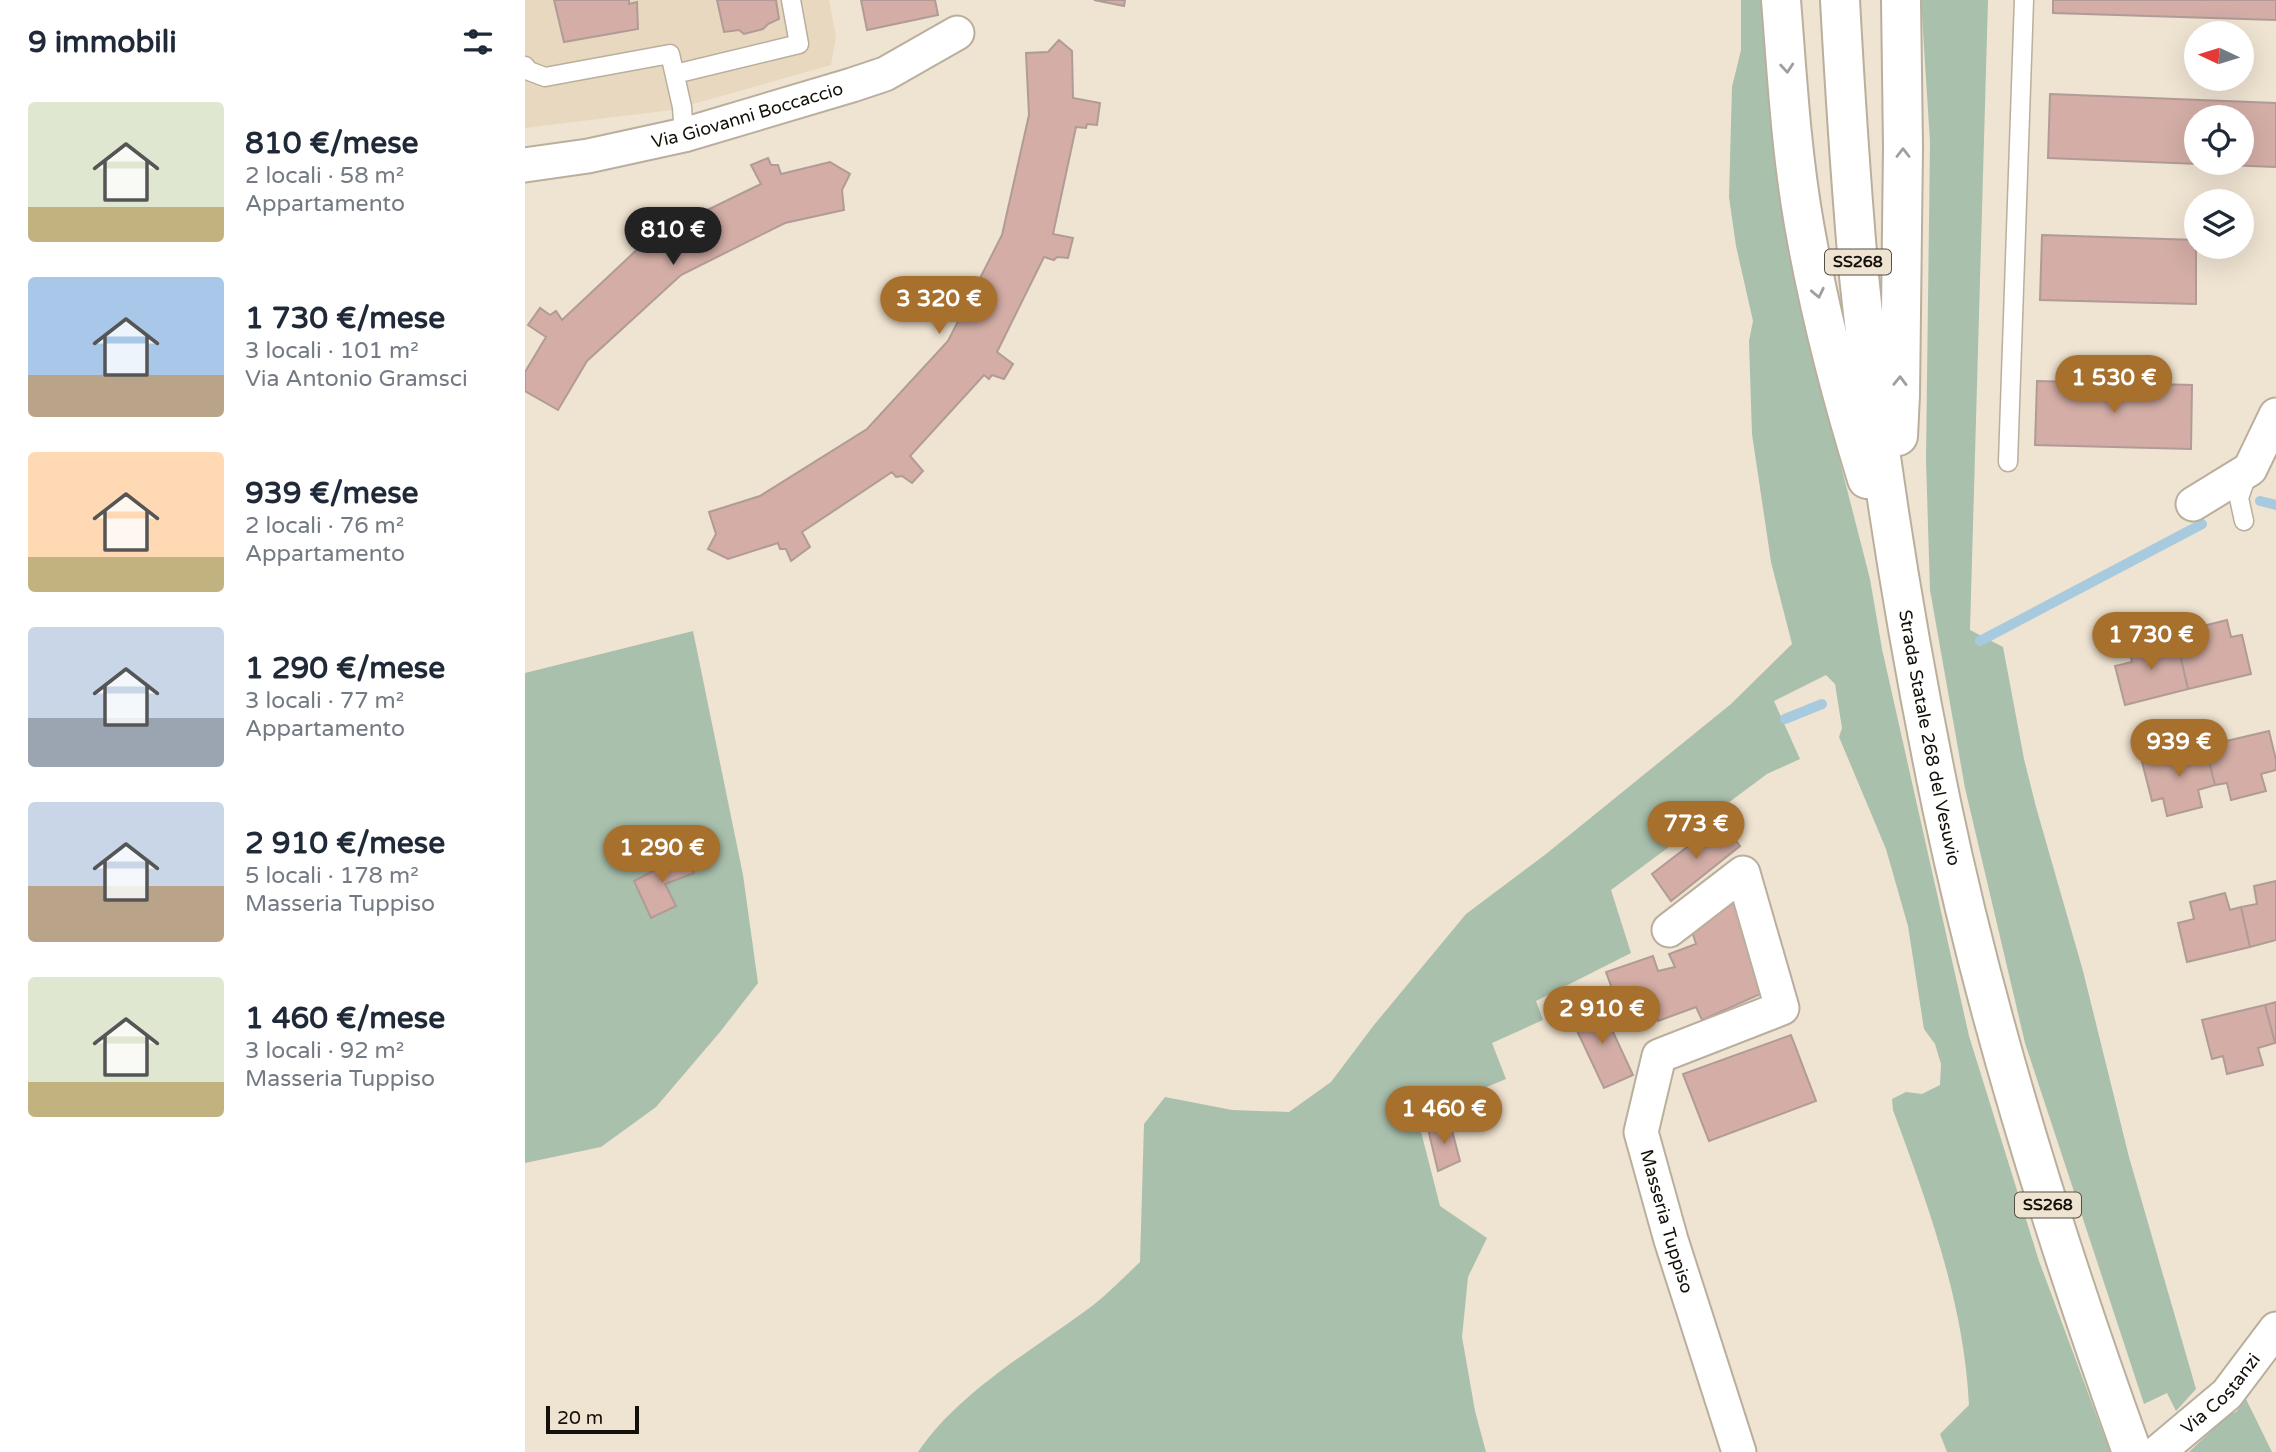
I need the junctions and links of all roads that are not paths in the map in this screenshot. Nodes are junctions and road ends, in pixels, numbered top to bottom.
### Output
1 (791, 0) edge
2 (1781, 0) edge
3 (1840, 0) edge
4 (1901, 0) edge
5 (2024, 0) edge
6 (957, 33) dead end
7 (525, 66) edge
8 (675, 74) junction
9 (684, 135) junction
10 (525, 165) edge
11 (2276, 415) edge
12 (2008, 462) dead end
13 (2250, 469) junction
14 (2193, 504) dead end
15 (2244, 521) dead end
16 (1892, 522) junction
17 (1901, 584) junction
18 (1669, 930) dead end
19 (2276, 1329) edge
20 (2139, 1447) edge
21 (1739, 1452) edge

1 - 8 lane
2 -> 17 highway
3 - 16 highway, Strada Statale 268 del Vesuvio / SS268
16 -> 4 highway
5 - 12 lane
6 - 9 street, Via Giovanni Boccaccio
7 - 8 lane
8 - 9 lane
9 - 10 street, Via Giovanni Boccaccio
11 - 13 street
13 - 14 street
13 - 15 lane
16 - 17 highway, Strada Statale 268 del Vesuvio / SS268
17 - 20 highway, Strada Statale 268 del Vesuvio / SS268
18 - 21 street, Masseria Tuppiso
19 - 20 street, Via Costanzi

